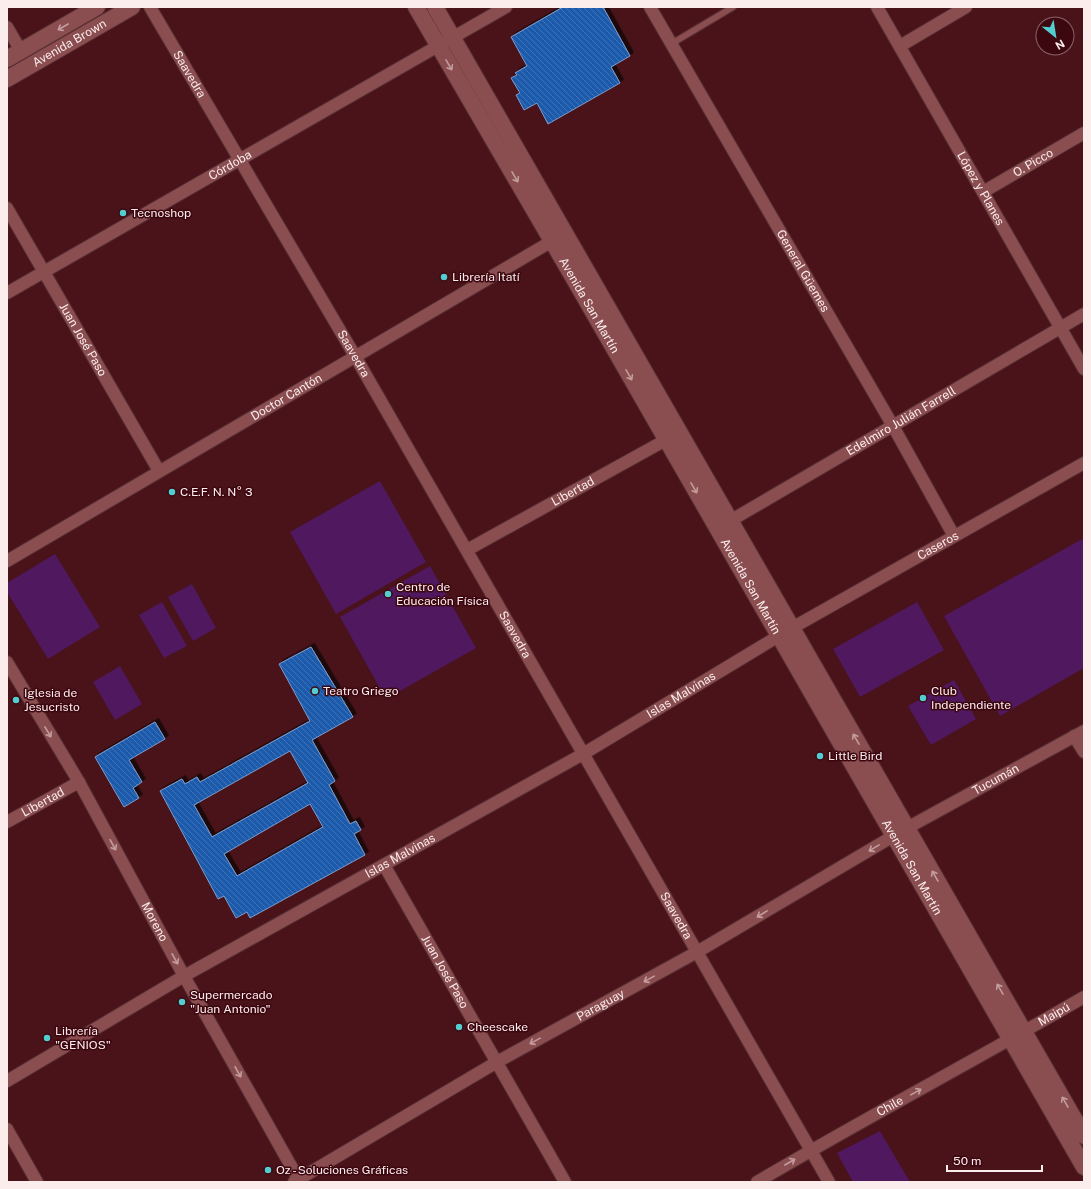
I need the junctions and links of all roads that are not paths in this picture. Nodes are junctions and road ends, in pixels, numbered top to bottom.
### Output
1 (97, 7) edge
2 (132, 7) edge
3 (150, 7) edge
4 (416, 7) edge
5 (435, 7) edge
6 (506, 7) edge
7 (650, 7) edge
8 (733, 7) edge
9 (877, 7) edge
10 (966, 7) edge
11 (7, 27) edge
12 (452, 37) junction
13 (671, 44) junction
14 (438, 45) junction
15 (900, 46) junction
16 (21, 51) junction
17 (7, 59) edge
18 (7, 79) edge
19 (1084, 133) edge
20 (239, 159) junction
21 (983, 192) junction
22 (7, 208) edge
23 (559, 237) junction
24 (44, 272) junction
25 (7, 293) edge
26 (1084, 314) edge
27 (1061, 328) junction
28 (355, 356) junction
29 (1084, 369) edge
30 (893, 426) junction
31 (673, 436) junction
32 (1084, 464) edge
33 (159, 471) junction
34 (724, 524) junction
35 (954, 536) junction
36 (467, 550) junction
37 (7, 561) edge
38 (785, 632) junction
39 (7, 662) edge
40 (1079, 733) edge
41 (1084, 752) edge
42 (583, 754) junction
43 (79, 782) junction
44 (7, 822) edge
45 (901, 832) junction
46 (384, 865) junction
47 (697, 952) junction
48 (184, 976) junction
49 (1084, 997) edge
50 (1017, 1036) junction
51 (497, 1062) junction
52 (7, 1081) edge
53 (7, 1129) edge
54 (1084, 1136) edge
55 (810, 1150) junction
56 (1084, 1167) edge
57 (298, 1181) edge
58 (37, 1182) edge
59 (565, 1182) edge
60 (757, 1182) edge
61 (828, 1182) edge

1 -> 16 main road, Avenida Brown
2 - 18 main road, Avenida Brown
3 - 20 street, Saavedra
4 - 14 main road, Avenida San Martín
5 - 12 main road, Avenida San Martín
6 - 12 street, Córdoba
7 - 13 street, General Güemes
8 - 13 lane
9 - 15 street, López y Planes
10 - 15 street
11 - 16 street
12 - 14 street, Córdoba
12 - 23 main road, Avenida San Martín
13 - 30 street, General Güemes
14 - 20 street, Córdoba
14 -> 23 main road, Avenida San Martín
15 - 21 street, López y Planes
16 - 17 main road, Avenida Brown
19 - 21 street, O. Picco
20 - 24 street, Córdoba
20 - 28 street, Saavedra
21 - 27 street, López y Planes
22 - 24 street, Juan José Paso
23 - 28 street, Doctor Cantón
23 - 31 main road, Avenida San Martín
24 - 25 street, Córdoba
24 - 33 street, Juan José Paso
26 - 27 street, Edelmiro Julián Farrell
27 - 29 street, López y Planes
27 - 30 street, Edelmiro Julián Farrell
28 - 33 street, Doctor Cantón
28 - 36 street, Saavedra
30 - 34 street, Edelmiro Julián Farrell
30 - 35 street, General Güemes
31 - 34 main road, Avenida San Martín
31 - 36 street, Libertad
32 - 35 street, Caseros
33 - 37 street, Doctor Cantón
34 - 38 main road, Avenida San Martín
35 - 38 street, Caseros
36 - 42 street, Saavedra
38 - 42 street, Islas Malvinas
38 - 45 main road, Avenida San Martín
39 -> 43 street, Moreno
40 - 41 street
40 - 45 street, Tucumán
42 - 46 street, Islas Malvinas
42 - 47 street, Saavedra
43 - 44 street, Libertad
43 -> 48 street, Moreno
45 -> 47 street, Paraguay
45 - 50 main road, Avenida San Martín
46 - 48 street, Islas Malvinas
46 - 51 street, Juan José Paso
47 -> 51 street, Paraguay
47 - 55 street, Saavedra
48 - 52 street, Islas Malvinas
48 -> 57 street, Moreno
49 - 50 street, Maipú
54 -> 50 main road, Avenida San Martín
55 -> 50 street, Chile
50 - 56 main road, Avenida San Martín
51 - 57 street, Paraguay
51 - 59 street, Juan José Paso
53 - 58 street
60 -> 55 street, Chile
55 - 61 street, Saavedra

